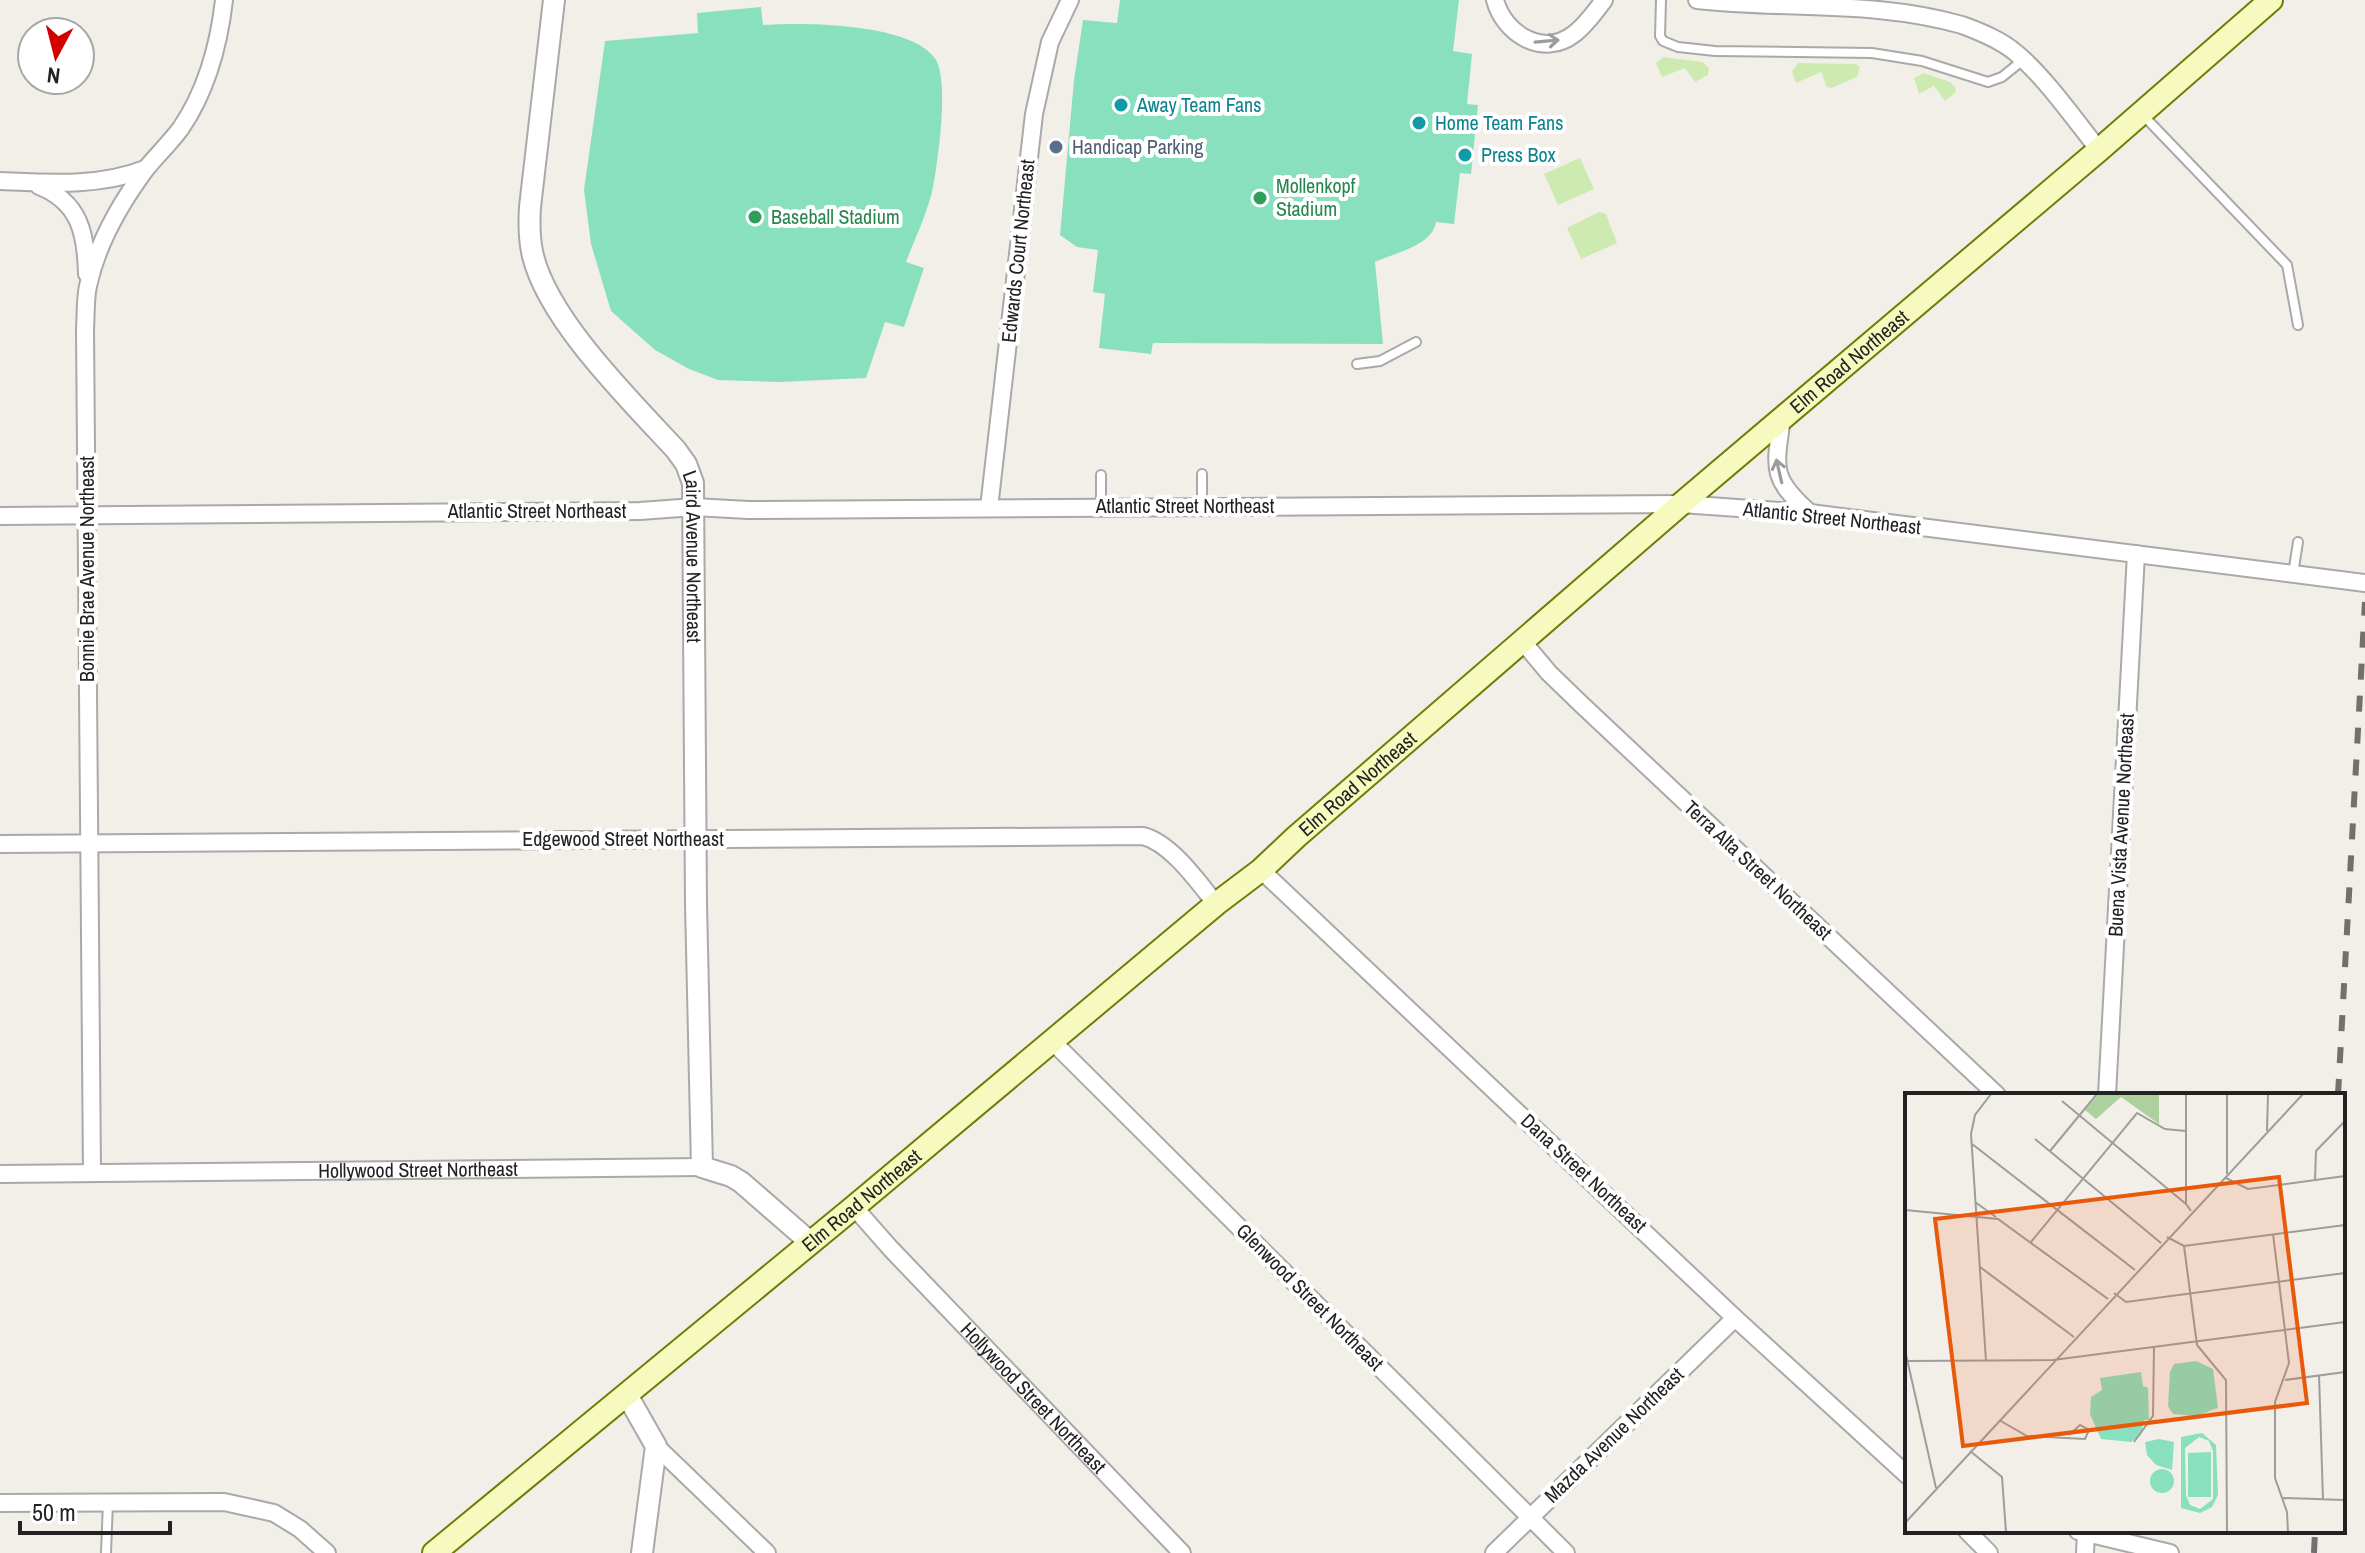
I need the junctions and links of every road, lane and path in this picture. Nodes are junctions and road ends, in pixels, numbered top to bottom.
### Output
1 (224, 0) edge
2 (554, 0) edge
3 (1070, 0) edge
4 (1495, 0) edge
5 (1604, 0) edge
6 (1661, 0) edge
7 (1697, 0) edge
8 (2271, 0) edge
9 (2023, 60) junction
10 (2141, 113) junction
11 (2099, 150) junction
12 (146, 168) junction
13 (0, 181) edge
14 (32, 183) junction
15 (88, 288) junction
16 (2298, 325) dead end
17 (1416, 342) dead end
18 (1357, 364) dead end
19 (1782, 418) junction
20 (1202, 474) dead end
21 (1101, 475) dead end
22 (1681, 504) junction
23 (1202, 506) junction
24 (694, 507) junction
25 (1101, 507) junction
26 (989, 508) junction
27 (1810, 513) junction
28 (87, 515) junction
29 (0, 516) edge
30 (2298, 542) dead end
31 (2136, 554) junction
32 (2293, 574) junction
33 (2365, 583) edge
34 (1523, 642) junction
35 (696, 839) junction
36 (0, 844) edge
37 (90, 844) junction
38 (1261, 870) junction
39 (1216, 904) junction
40 (1053, 1042) junction
41 (1995, 1093) edge
42 (2107, 1093) edge
43 (702, 1167) junction
44 (92, 1173) junction
45 (0, 1174) edge
46 (854, 1207) junction
47 (810, 1242) junction
48 (1735, 1318) junction
49 (627, 1395) junction
50 (656, 1446) junction
51 (1905, 1473) edge
52 (108, 1502) junction
53 (0, 1503) edge
54 (1530, 1516) junction
55 (1969, 1533) edge
56 (2083, 1533) edge
57 (2087, 1533) edge
58 (106, 1553) edge
59 (327, 1553) edge
60 (434, 1553) edge
61 (642, 1553) edge
62 (767, 1553) edge
63 (1182, 1553) edge
64 (1494, 1553) edge
65 (1566, 1553) edge
66 (1989, 1553) edge
67 (2085, 1553) edge
68 (2170, 1553) edge

1 - 12 street, Bonnie Brae Avenue Northeast
2 - 24 street, Laird Avenue Northeast
3 - 26 street, Edwards Court Northeast
4 -> 5 street
6 - 9 lane
7 - 9 street
8 - 10 main road, Elm Road Northeast
9 - 11 street
10 - 11 main road, Elm Road Northeast
10 - 16 lane
11 - 19 main road, Elm Road Northeast
12 - 14 street
12 - 15 street, Bonnie Brae Avenue Northeast
13 - 14 street
14 - 15 street
15 - 28 street, Bonnie Brae Avenue Northeast
17 - 18 lane
19 - 22 main road, Elm Road Northeast
27 -> 19 street
20 - 23 lane
21 - 25 lane
22 - 23 street, Atlantic Street Northeast
22 - 27 street, Atlantic Street Northeast
22 - 34 main road, Elm Road Northeast
23 - 25 street, Atlantic Street Northeast
24 - 26 street, Atlantic Street Northeast
24 - 28 street, Atlantic Street Northeast
24 - 35 street, Laird Avenue Northeast
25 - 26 street, Atlantic Street Northeast
27 - 31 street, Atlantic Street Northeast
28 - 29 street, Atlantic Street Northeast
28 - 37 street, Bonnie Brae Avenue Northeast
30 - 32 lane
31 - 32 street, Atlantic Street Northeast
31 - 42 street, Buena Vista Avenue Northeast
32 - 33 street, Atlantic Street Northeast
34 - 38 main road, Elm Road Northeast
34 - 41 street, Terra Alta Street Northeast
35 - 37 street, Edgewood Street Northeast
35 - 39 street, Edgewood Street Northeast
35 - 43 street, Laird Avenue Northeast
36 - 37 street, Edgewood Street Northeast
37 - 44 street, Bonnie Brae Avenue Northeast
38 - 39 main road, Elm Road Northeast
38 - 48 street, Dana Street Northeast
39 - 40 main road, Elm Road Northeast
40 - 46 main road, Elm Road Northeast
40 - 54 street, Glenwood Street Northeast
43 - 44 street, Hollywood Street Northeast
43 - 47 street, Hollywood Street Northeast
44 - 45 street, Hollywood Street Northeast
46 - 47 main road, Elm Road Northeast
46 - 63 street, Hollywood Street Northeast
47 - 49 main road, Elm Road Northeast
48 - 51 street, Dana Street Northeast
48 - 54 street, Mazda Avenue Northeast
49 - 50 street
49 - 60 main road, Elm Road Northeast
50 - 61 street
50 - 62 street
52 - 53 street
52 - 58 lane
52 - 59 street
54 - 64 street, Mazda Avenue Northeast
54 - 65 street, Glenwood Street Northeast
55 - 66 street
56 - 67 street
57 - 68 street

